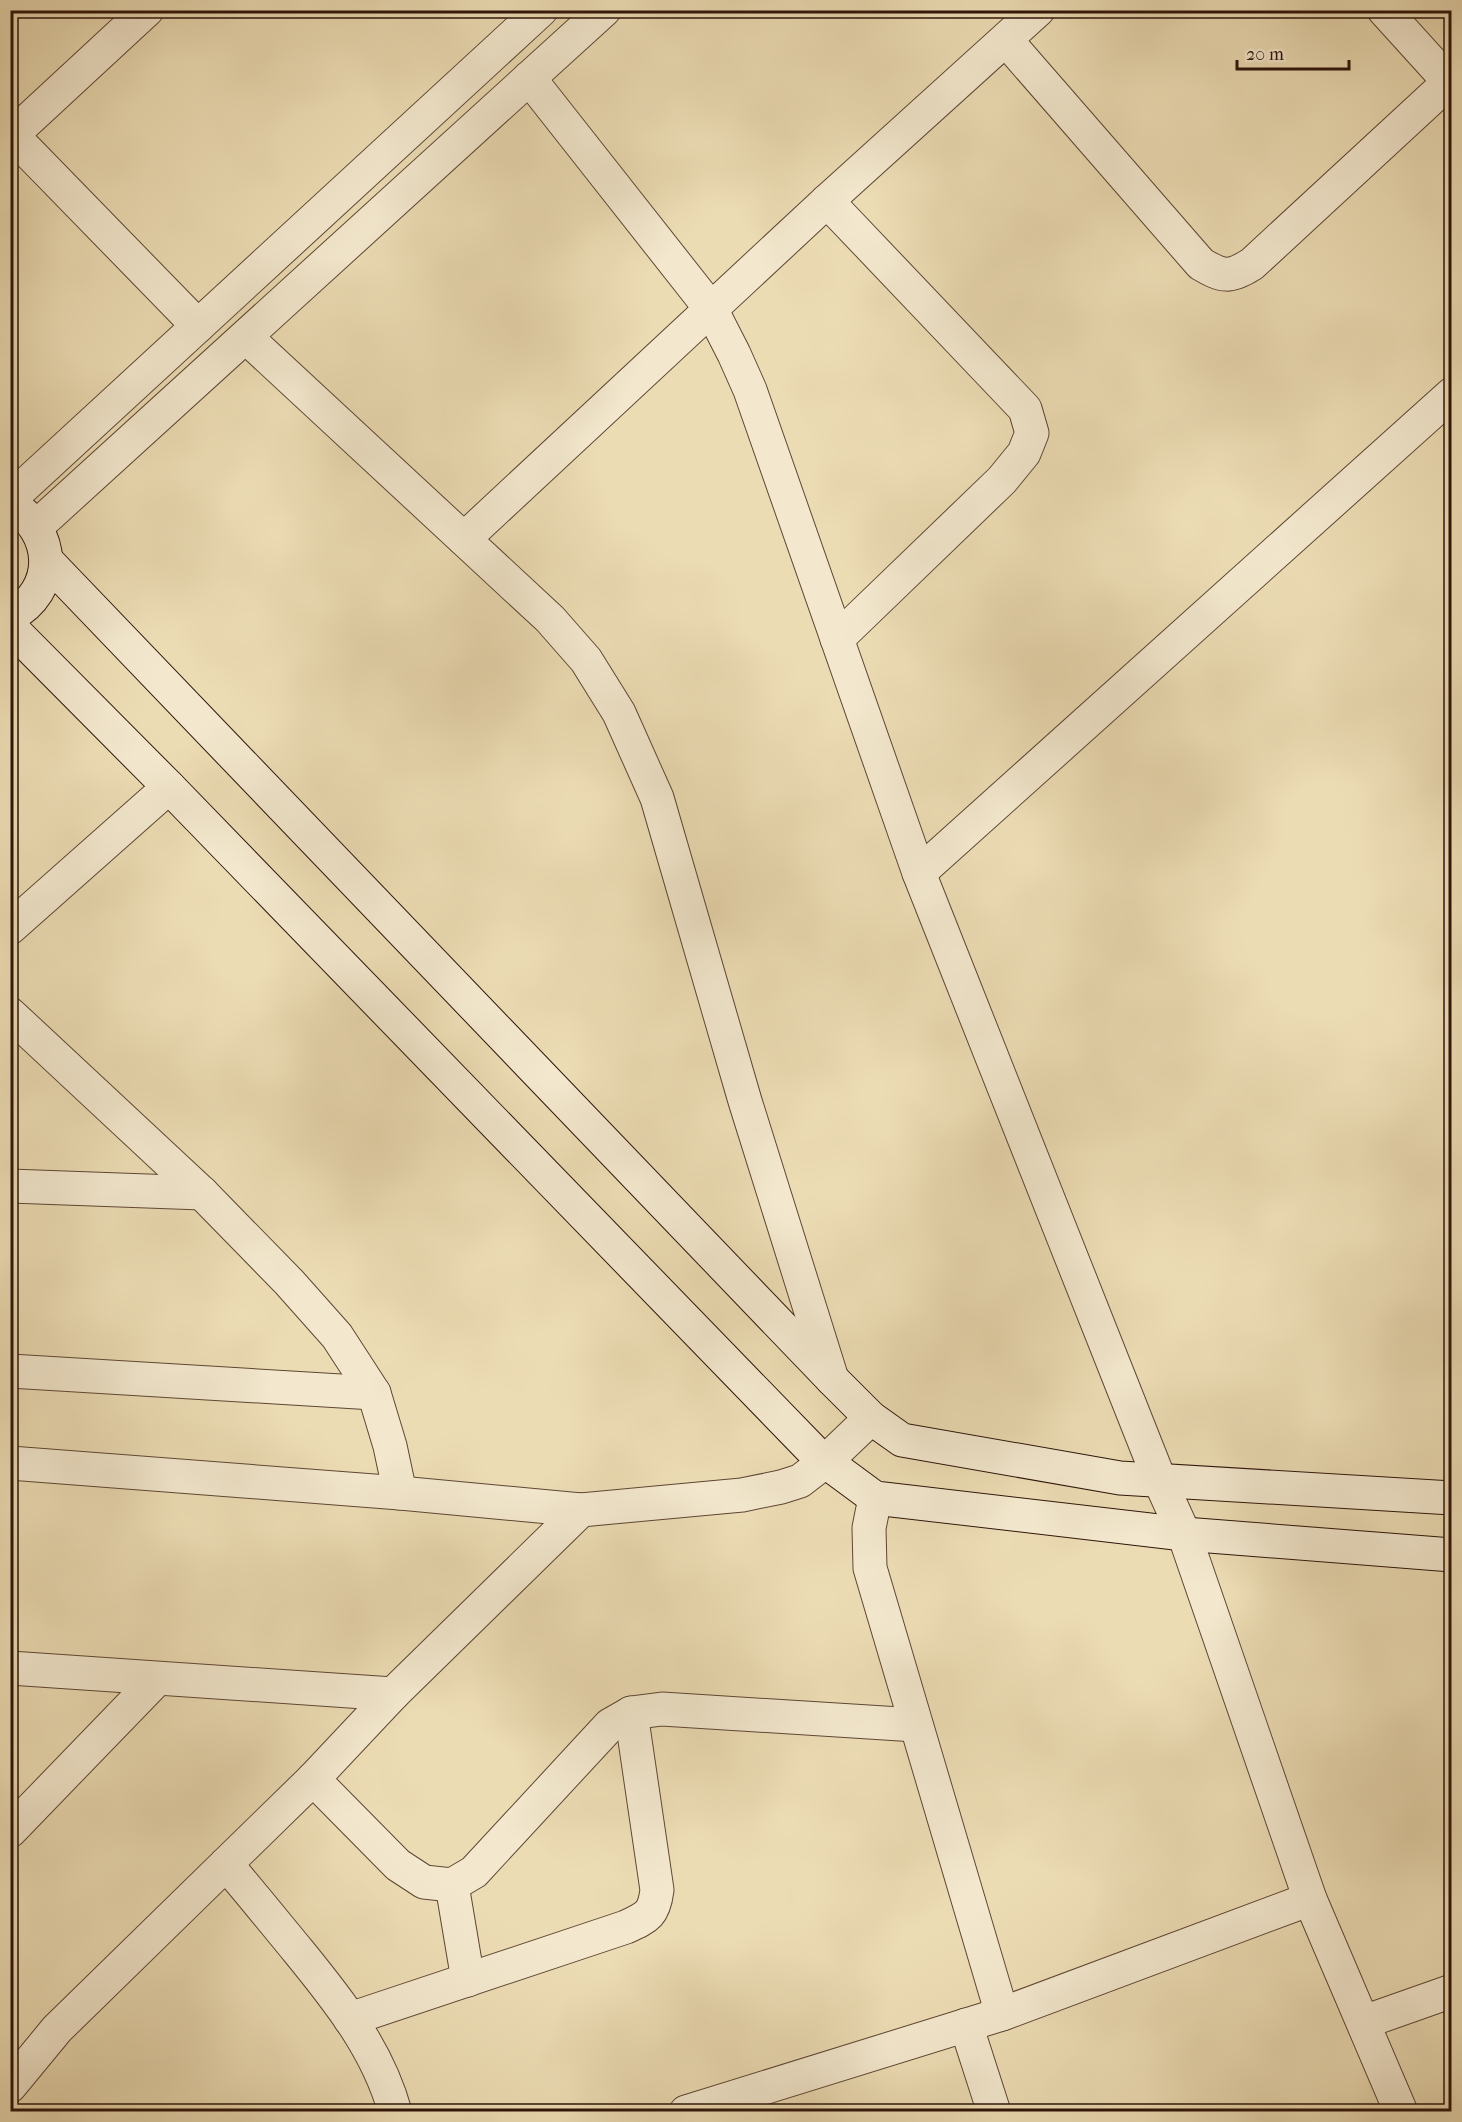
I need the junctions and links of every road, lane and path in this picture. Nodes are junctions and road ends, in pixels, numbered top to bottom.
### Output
1 (541, 10) edge
2 (604, 10) edge
3 (1038, 10) edge
4 (1384, 10) edge
5 (133, 15) edge
6 (1006, 40) junction
7 (529, 78) junction
8 (1450, 83) edge
9 (11, 134) edge
10 (827, 201) junction
11 (711, 309) junction
12 (198, 326) junction
13 (246, 337) junction
14 (1452, 394) edge
15 (10, 499) edge
16 (10, 504) edge
17 (36, 527) junction
18 (464, 539) junction
19 (48, 562) junction
20 (10, 616) edge
21 (10, 627) edge
22 (837, 639) junction
23 (169, 787) junction
24 (919, 873) junction
25 (10, 928) edge
26 (10, 1014) edge
27 (10, 1186) edge
28 (202, 1193) junction
29 (10, 1371) edge
30 (832, 1378) junction
31 (374, 1393) junction
32 (871, 1418) junction
33 (826, 1461) junction
34 (10, 1463) edge
35 (1160, 1481) junction
36 (400, 1493) junction
37 (875, 1498) junction
38 (1452, 1498) edge
39 (581, 1510) junction
40 (1184, 1534) junction
41 (1452, 1555) edge
42 (10, 1668) edge
43 (157, 1679) junction
44 (393, 1694) junction
45 (631, 1713) junction
46 (916, 1725) junction
47 (313, 1779) junction
48 (10, 1831) edge
49 (226, 1864) junction
50 (452, 1885) junction
51 (1310, 1899) junction
52 (468, 1980) junction
53 (1452, 1991) edge
54 (1002, 2014) junction
55 (350, 2019) junction
56 (1364, 2022) junction
57 (966, 2025) junction
58 (10, 2086) edge
59 (395, 2112) edge
60 (686, 2112) edge
61 (994, 2112) edge
62 (1401, 2112) edge

1 - 12 street
2 - 7 street
3 - 6 street
4 - 8 street
5 - 9 street
6 - 8 street
6 - 10 street
7 - 11 street
7 - 13 street
9 - 12 street
10 - 11 street
10 - 22 street
11 - 18 street
11 - 22 street
12 - 15 street
13 - 17 street
13 - 18 street
14 - 24 street
16 - 17 street
17 - 19 street
18 - 30 street
19 - 20 street
19 - 30 street
21 - 23 street
22 - 24 street
23 - 25 street
23 - 33 street
24 - 35 street
26 - 28 street
27 - 28 street
28 - 31 street
29 - 31 street
30 - 32 street
31 - 36 street
32 - 33 street
32 - 35 street
33 - 37 street
33 - 39 street
34 - 36 street
35 - 38 street
35 - 40 street
36 - 39 street
37 - 40 street
37 - 46 street
39 - 44 street
40 - 41 street
40 - 51 street
42 - 43 street
43 - 44 street
43 - 48 street
44 - 47 street
45 - 46 street
45 - 50 street
45 - 52 street
46 - 54 street
47 - 49 street
47 - 50 street
49 - 55 street
49 - 58 street
50 - 52 street
51 - 54 street
51 - 56 street
52 - 55 street
53 - 56 street
54 - 57 street
55 - 59 street
56 - 62 street
57 - 60 street
57 - 61 street

